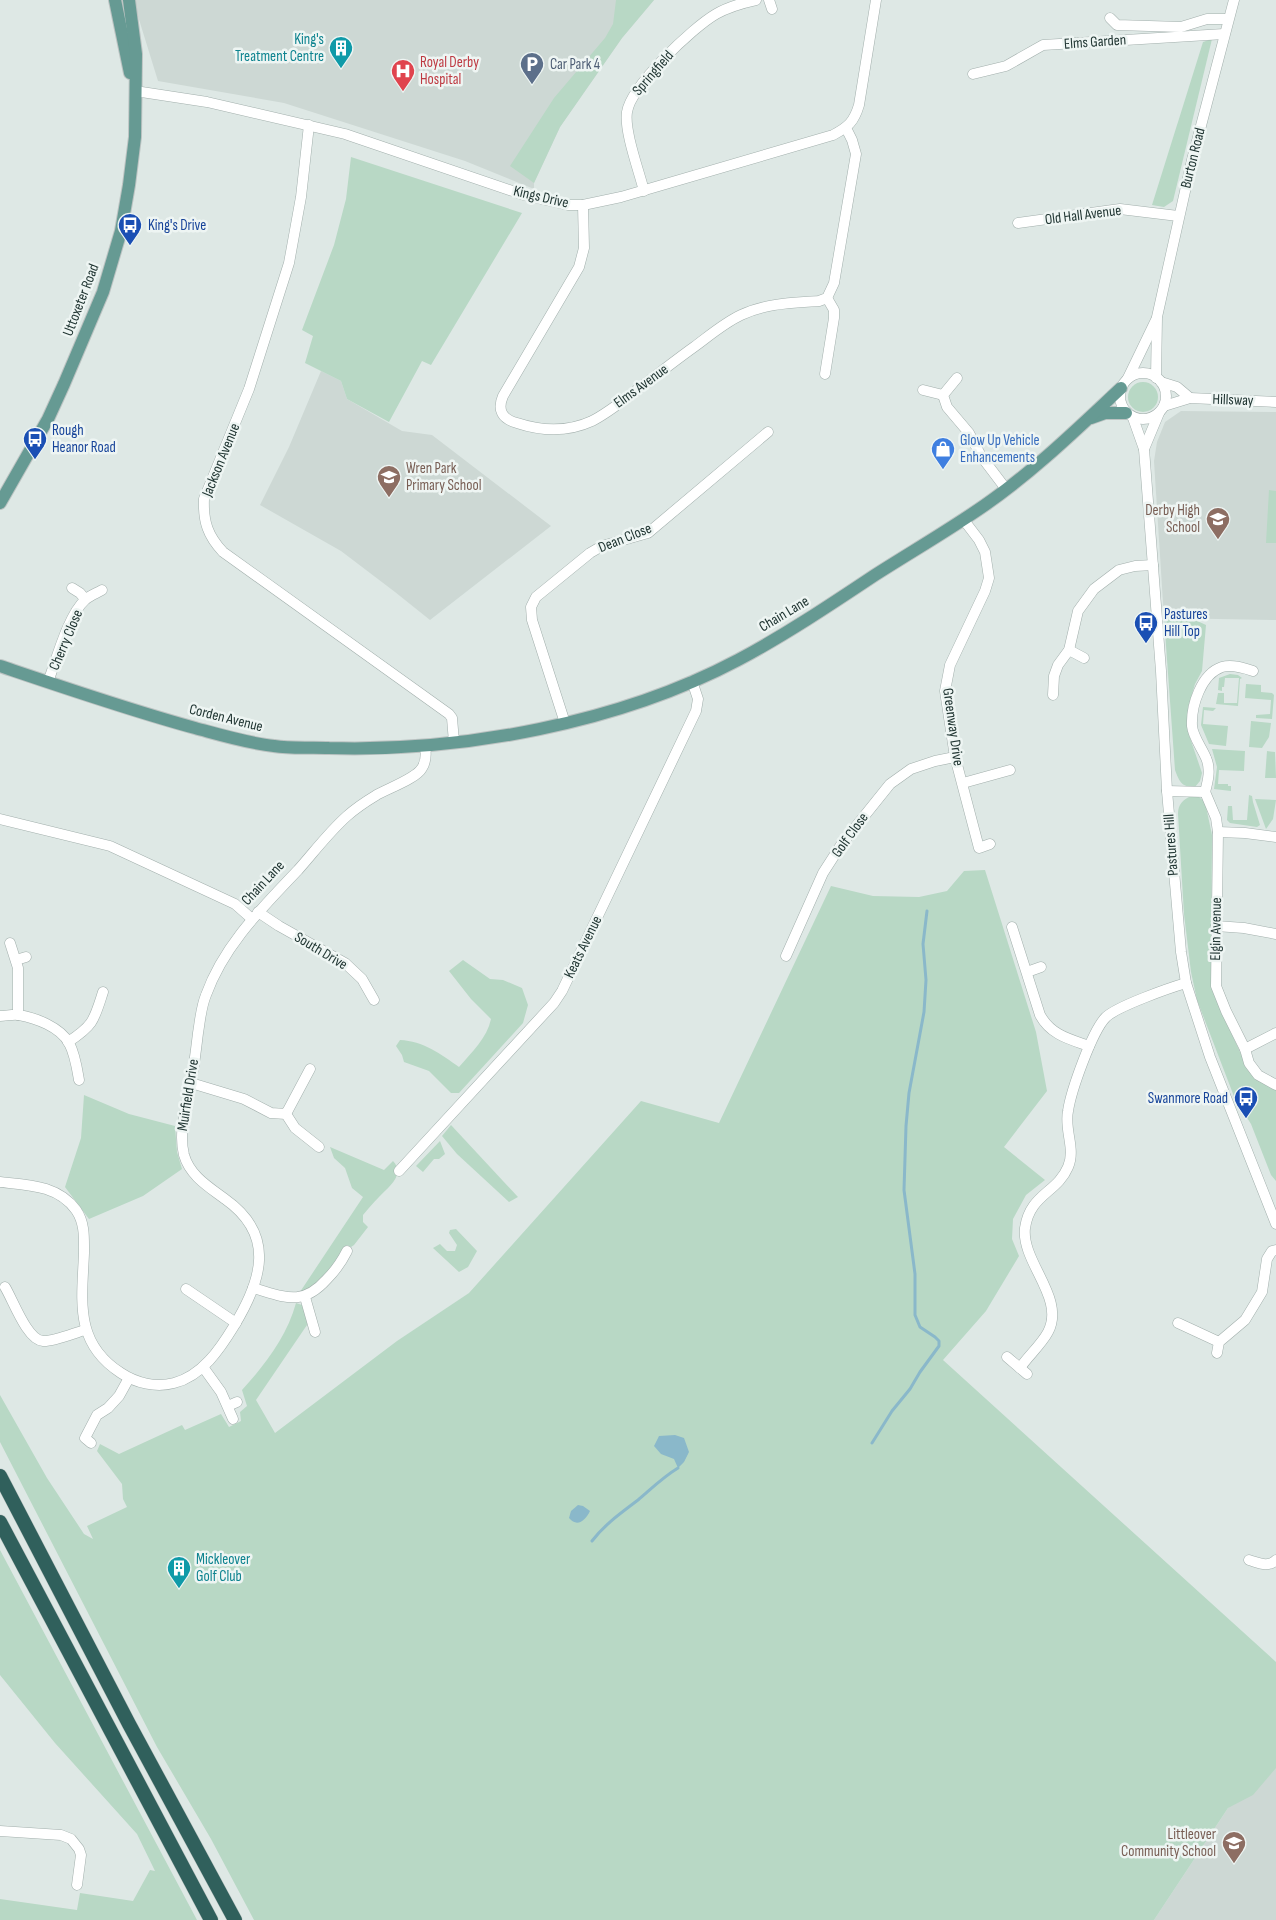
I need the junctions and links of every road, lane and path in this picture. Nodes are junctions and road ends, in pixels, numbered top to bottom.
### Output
1 (115, 0) edge
2 (129, 0) edge
3 (756, 0) edge
4 (876, 0) edge
5 (1234, 0) edge
6 (1110, 18) dead end
7 (1228, 19) junction
8 (1224, 34) junction
9 (973, 74) dead end
10 (135, 91) junction
11 (309, 125) junction
12 (846, 128) junction
13 (644, 191) junction
14 (583, 205) junction
15 (1178, 216) junction
16 (1018, 224) dead end
17 (827, 298) junction
18 (1157, 317) junction
19 (825, 374) dead end
20 (957, 378) dead end
21 (1159, 380) junction
22 (1124, 383) junction
23 (923, 390) dead end
24 (943, 395) junction
25 (1190, 398) junction
26 (1276, 402) edge
27 (1162, 409) junction
28 (1130, 416) junction
29 (1086, 420) junction
30 (768, 432) dead end
31 (1144, 450) junction
32 (1006, 489) junction
33 (0, 504) edge
34 (963, 519) junction
35 (1153, 565) junction
36 (72, 588) dead end
37 (102, 590) dead end
38 (85, 599) junction
39 (1069, 650) junction
40 (1084, 658) dead end
41 (0, 666) edge
42 (1253, 671) dead end
43 (692, 681) junction
44 (48, 682) junction
45 (1053, 695) dead end
46 (565, 723) junction
47 (454, 742) junction
48 (425, 746) junction
49 (955, 758) junction
50 (1010, 770) dead end
51 (963, 784) junction
52 (1167, 791) junction
53 (1206, 792) junction
54 (0, 819) edge
55 (1218, 832) junction
56 (1276, 837) edge
57 (990, 844) dead end
58 (255, 916) junction
59 (1216, 926) junction
60 (1012, 927) dead end
61 (1276, 934) edge
62 (10, 943) dead end
63 (786, 956) dead end
64 (1041, 967) dead end
65 (1027, 972) junction
66 (1186, 983) junction
67 (103, 992) dead end
68 (374, 1000) dead end
69 (18, 1015) junction
70 (0, 1016) edge
71 (1276, 1033) edge
72 (68, 1042) junction
73 (1090, 1046) junction
74 (1245, 1049) junction
75 (310, 1069) dead end
76 (79, 1080) dead end
77 (191, 1082) junction
78 (1276, 1085) edge
79 (286, 1114) junction
80 (320, 1147) dead end
81 (399, 1172) dead end
82 (0, 1182) edge
83 (1272, 1204) edge
84 (1276, 1224) edge
85 (1276, 1250) edge
86 (347, 1251) dead end
87 (5, 1287) dead end
88 (253, 1288) junction
89 (186, 1290) dead end
90 (305, 1297) junction
91 (236, 1323) junction
92 (1178, 1323) dead end
93 (85, 1330) junction
94 (315, 1332) dead end
95 (1219, 1342) junction
96 (1217, 1353) dead end
97 (1007, 1357) dead end
98 (203, 1366) junction
99 (129, 1378) junction
100 (233, 1419) dead end
101 (91, 1443) dead end
102 (0, 1476) edge
103 (0, 1522) edge
104 (1249, 1560) dead end
105 (1276, 1560) edge
106 (0, 1831) edge
107 (77, 1885) dead end
108 (212, 1920) edge
109 (235, 1920) edge

1 - 10 main road
2 - 10 main road
3 - 13 street, Springfield
4 - 12 street
5 - 7 street, Burton Road
6 - 7 street
7 - 8 street, Burton Road
8 - 9 street, Elms Garden
8 - 15 street, Burton Road
10 - 11 street, Kings Drive
10 - 33 main road, Uttoxeter Road
11 - 14 street, Kings Drive
11 - 47 street, Jackson Avenue
12 - 13 street, Kings Drive
12 - 17 street
13 - 14 street, Kings Drive
14 - 17 street, Elms Avenue
15 - 16 street, Old Hall Avenue
15 - 18 street, Burton Road
17 - 19 street
18 - 21 street, Burton Road
18 - 22 street, Burton Road
20 - 24 street
21 - 22 street
21 - 25 street, Hillsway
21 - 27 street
22 - 28 street
22 - 29 main road, Chain Lane
23 - 24 street
24 - 32 street
25 - 26 street, Hillsway
25 - 27 street, Hillsway
27 - 28 street
27 - 31 street, Pastures Hill
28 - 29 main road, Chain Lane
28 - 31 street, Pastures Hill
29 - 32 main road, Chain Lane
30 - 46 street, Dean Close
31 - 35 street, Pastures Hill
32 - 34 main road, Chain Lane
34 - 43 main road, Chain Lane
34 - 49 street, Greenway Drive
35 - 39 street
35 - 52 street, Pastures Hill
36 - 38 street, Cherry Close
37 - 38 street, Cherry Close
38 - 44 street, Cherry Close
39 - 40 street
39 - 45 street
41 - 44 main road, Corden Avenue
42 - 53 street
43 - 46 main road, Chain Lane
43 - 81 street, Keats Avenue
44 - 48 main road, Corden Avenue
46 - 47 main road, Chain Lane
47 - 48 main road, Corden Avenue
48 - 58 street, Chain Lane
49 - 51 street, Greenway Drive
49 - 63 street, Golf Close
50 - 51 street
51 - 57 street, Greenway Drive
52 - 53 street
52 - 66 street, Pastures Hill
53 - 55 street, Elgin Avenue
54 - 58 street, Chain Lane
55 - 56 street
55 - 59 street, Elgin Avenue
58 - 68 street, South Drive
58 - 77 street, Muirfield Drive
59 - 61 street
59 - 74 street, Elgin Avenue
60 - 65 street
62 - 69 street
64 - 65 street
65 - 73 street
66 - 73 street
66 - 83 street, Pastures Hill
67 - 72 street
69 - 70 street
69 - 72 street
71 - 74 street
72 - 76 street
73 - 97 street
74 - 78 street, Elgin Avenue
75 - 79 street
77 - 79 street
77 - 88 street, Muirfield Drive
79 - 80 street
82 - 93 street, Muirfield Drive
83 - 84 street, Pastures Hill
85 - 95 street
86 - 90 street
87 - 93 street
88 - 90 street
88 - 91 street, Muirfield Drive
89 - 91 street
90 - 94 street
91 - 98 street, Muirfield Drive
92 - 95 street
93 - 99 street, Muirfield Drive
95 - 96 street
98 - 99 street, Muirfield Drive
98 - 100 street
99 - 101 street
102 - 109 highway
103 - 108 highway
104 - 105 street
106 - 107 street

